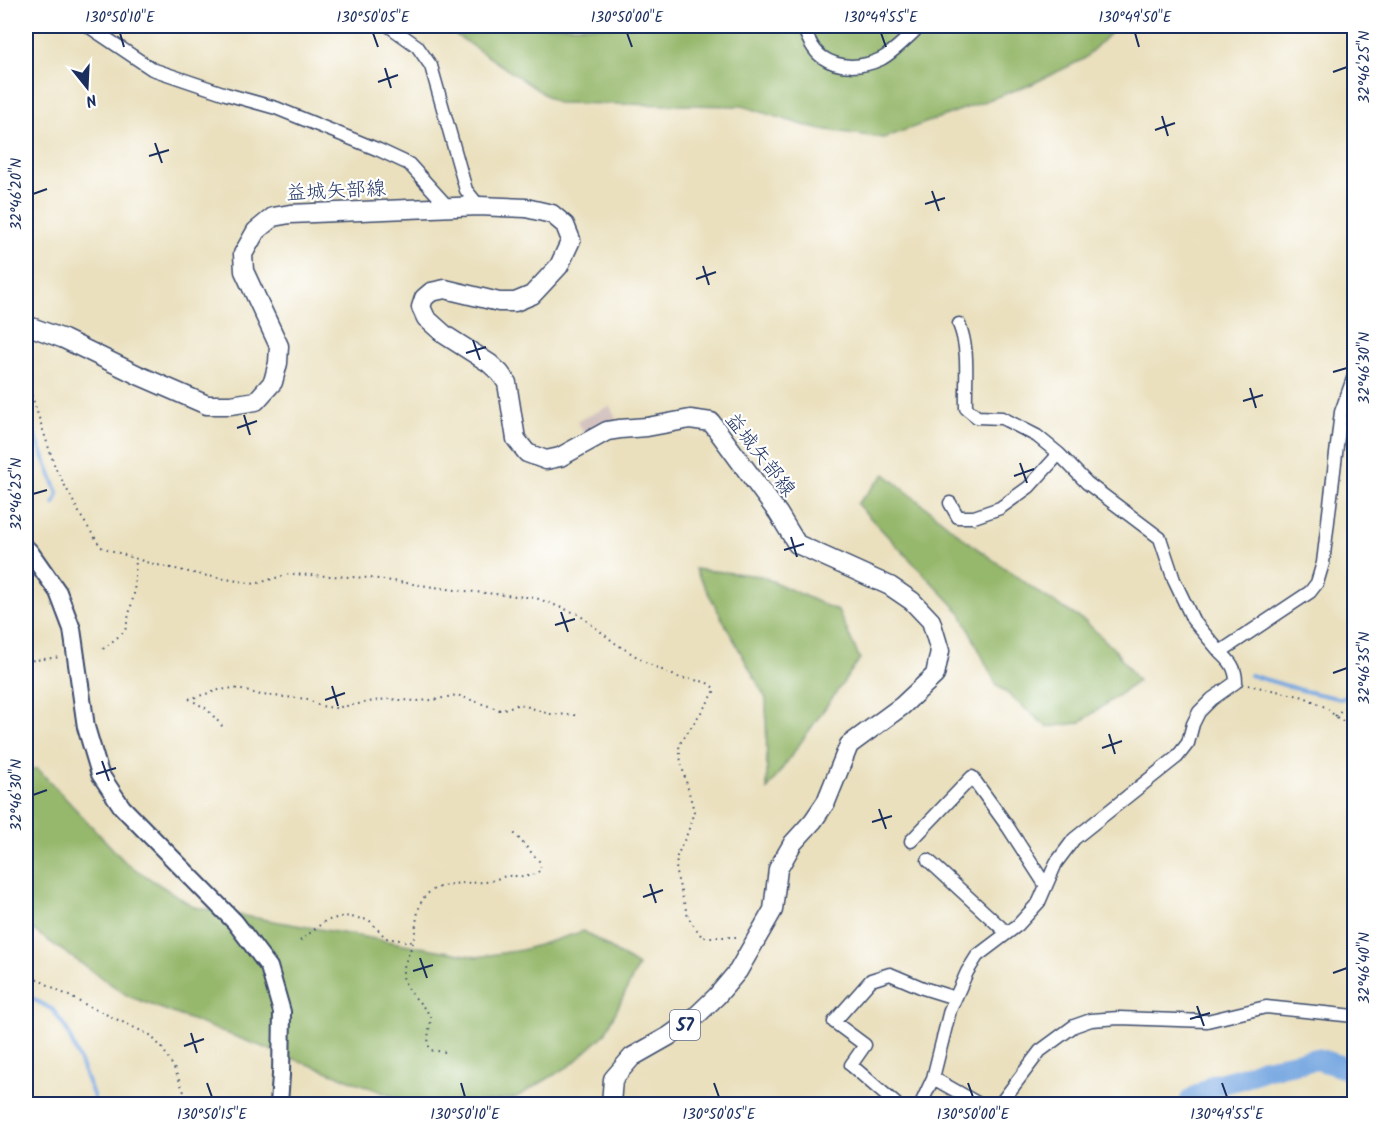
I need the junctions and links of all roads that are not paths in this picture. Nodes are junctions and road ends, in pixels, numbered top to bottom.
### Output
1 (88, 26) edge
2 (388, 26) edge
3 (803, 26) edge
4 (920, 26) edge
5 (479, 206) junction
6 (448, 207) junction
7 (959, 324) dead end
8 (26, 325) edge
9 (1354, 376) edge
10 (1059, 454) junction
11 (950, 503) dead end
12 (26, 548) edge
13 (1220, 652) junction
14 (911, 841) dead end
15 (928, 860) dead end
16 (1046, 886) junction
17 (1007, 933) junction
18 (955, 998) junction
19 (1354, 1016) edge
20 (933, 1078) junction
21 (279, 1104) edge
22 (611, 1104) edge
23 (897, 1104) edge
24 (921, 1104) edge
25 (979, 1104) edge
26 (1000, 1104) edge

1 - 6 street
2 - 5 street
3 - 4 street
5 - 6 main road, 益城矢部線 / 57
5 - 22 main road, 益城矢部線 / 57
6 - 8 main road, 益城矢部線 / 57
7 - 10 street
9 - 13 street
10 - 11 street
10 - 13 street
12 - 21 street
13 - 16 street
14 - 16 street
15 - 17 street
16 - 17 street
17 - 18 street
18 - 20 street
18 - 23 street
19 - 26 street
20 - 24 street
20 - 25 street

